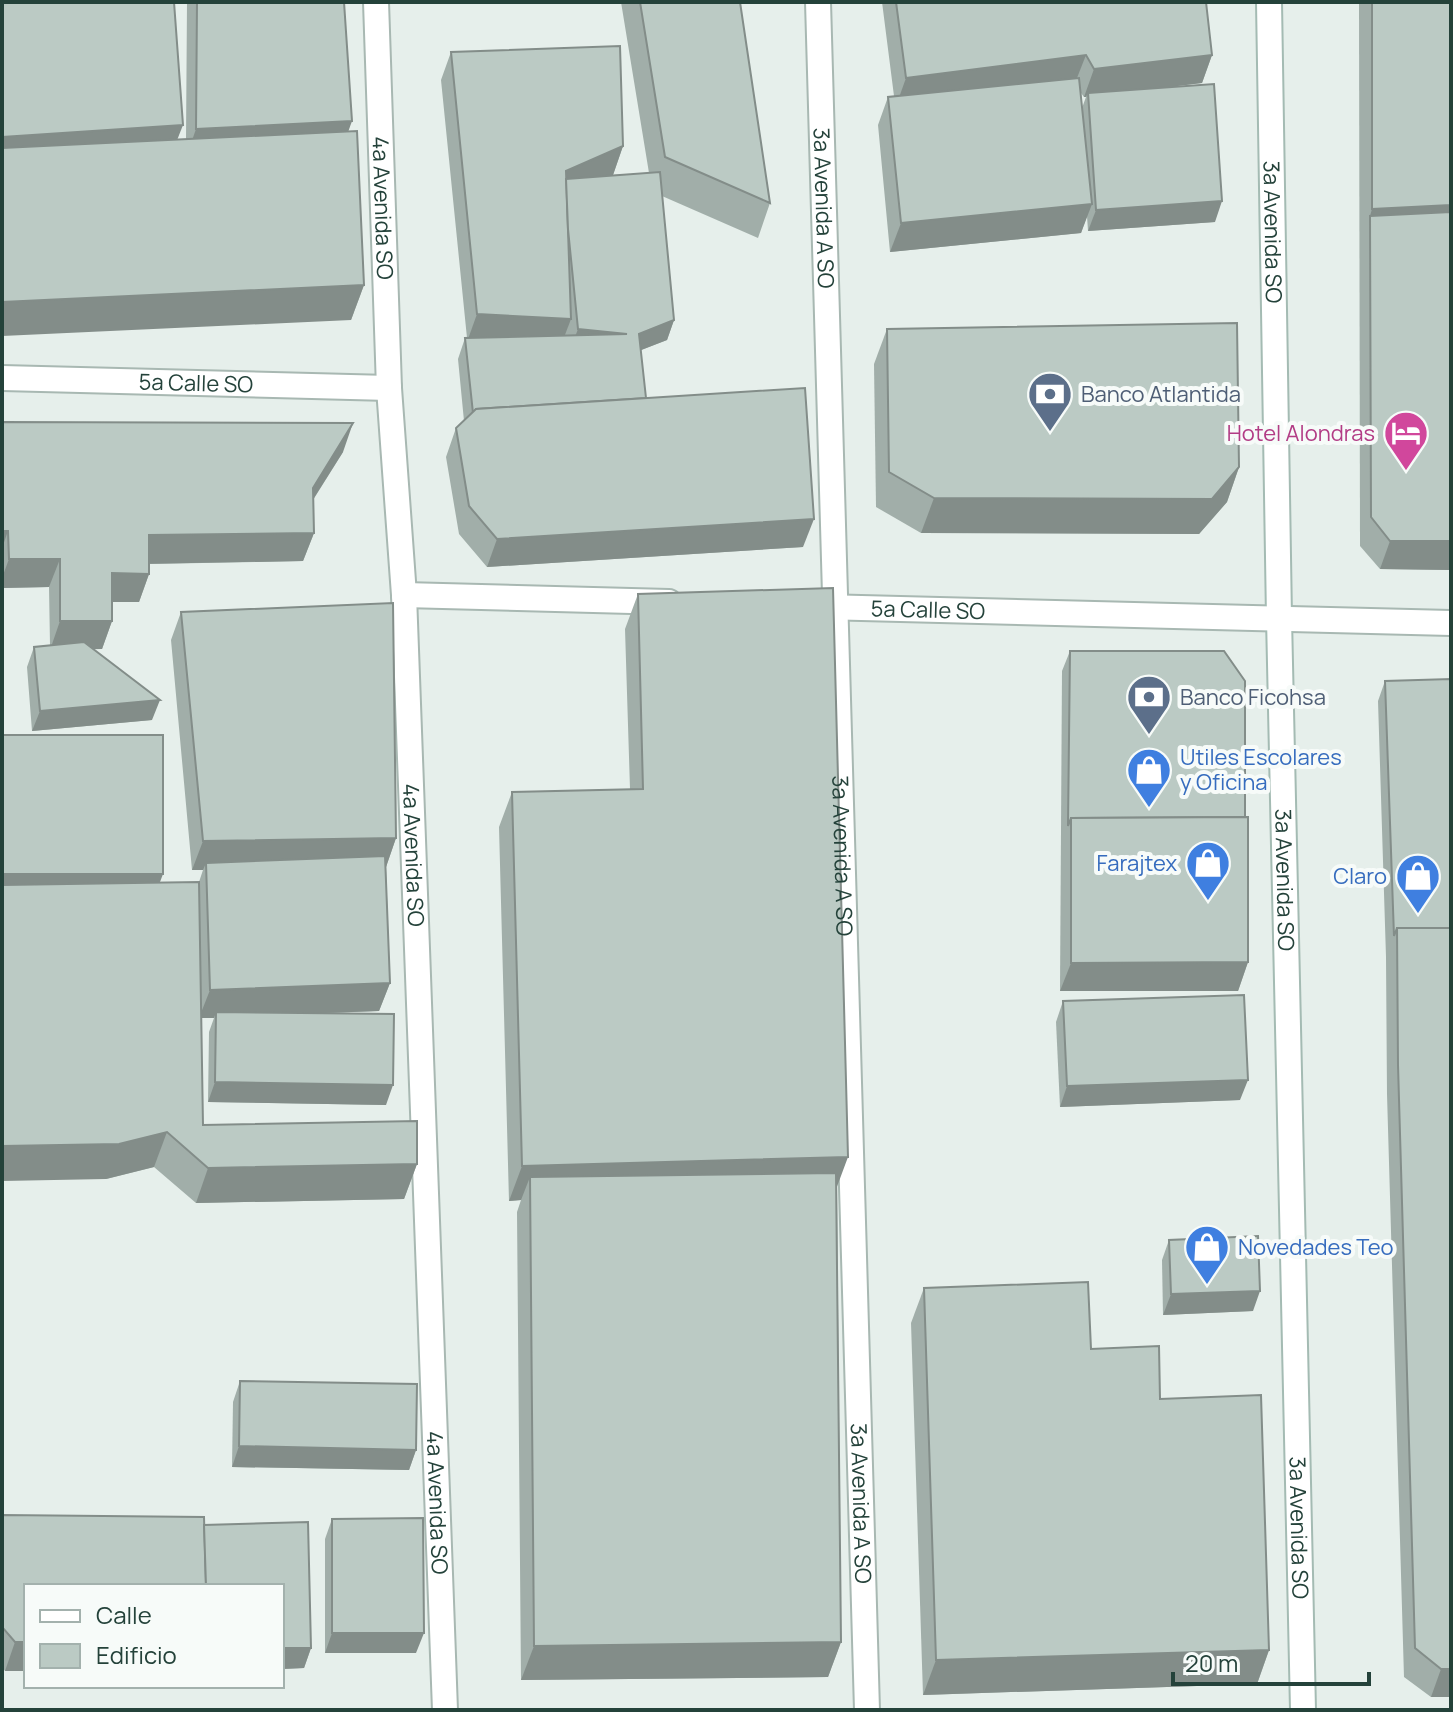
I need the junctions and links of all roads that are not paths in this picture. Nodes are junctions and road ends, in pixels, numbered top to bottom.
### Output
1 (376, 2) edge
2 (818, 2) edge
3 (1269, 2) edge
4 (2, 378) edge
5 (389, 388) junction
6 (404, 595) junction
7 (691, 603) edge
8 (803, 606) edge
9 (835, 607) junction
10 (1279, 618) junction
11 (1451, 623) edge
12 (445, 1710) edge
13 (867, 1710) edge
14 (1303, 1710) edge

1 - 5 street, 4a Avenida SO
2 - 9 street, 3a Avenida A SO
3 - 10 street, 3a Avenida SO
4 - 5 street, 5a Calle SO
5 - 6 street, 4a Avenida SO
6 - 7 street
6 - 12 street, 4a Avenida SO
8 - 9 street, 5a Calle SO
9 - 10 street, 5a Calle SO
9 - 13 street, 3a Avenida A SO
10 - 11 street, 5a Calle SO
10 - 14 street, 3a Avenida SO

